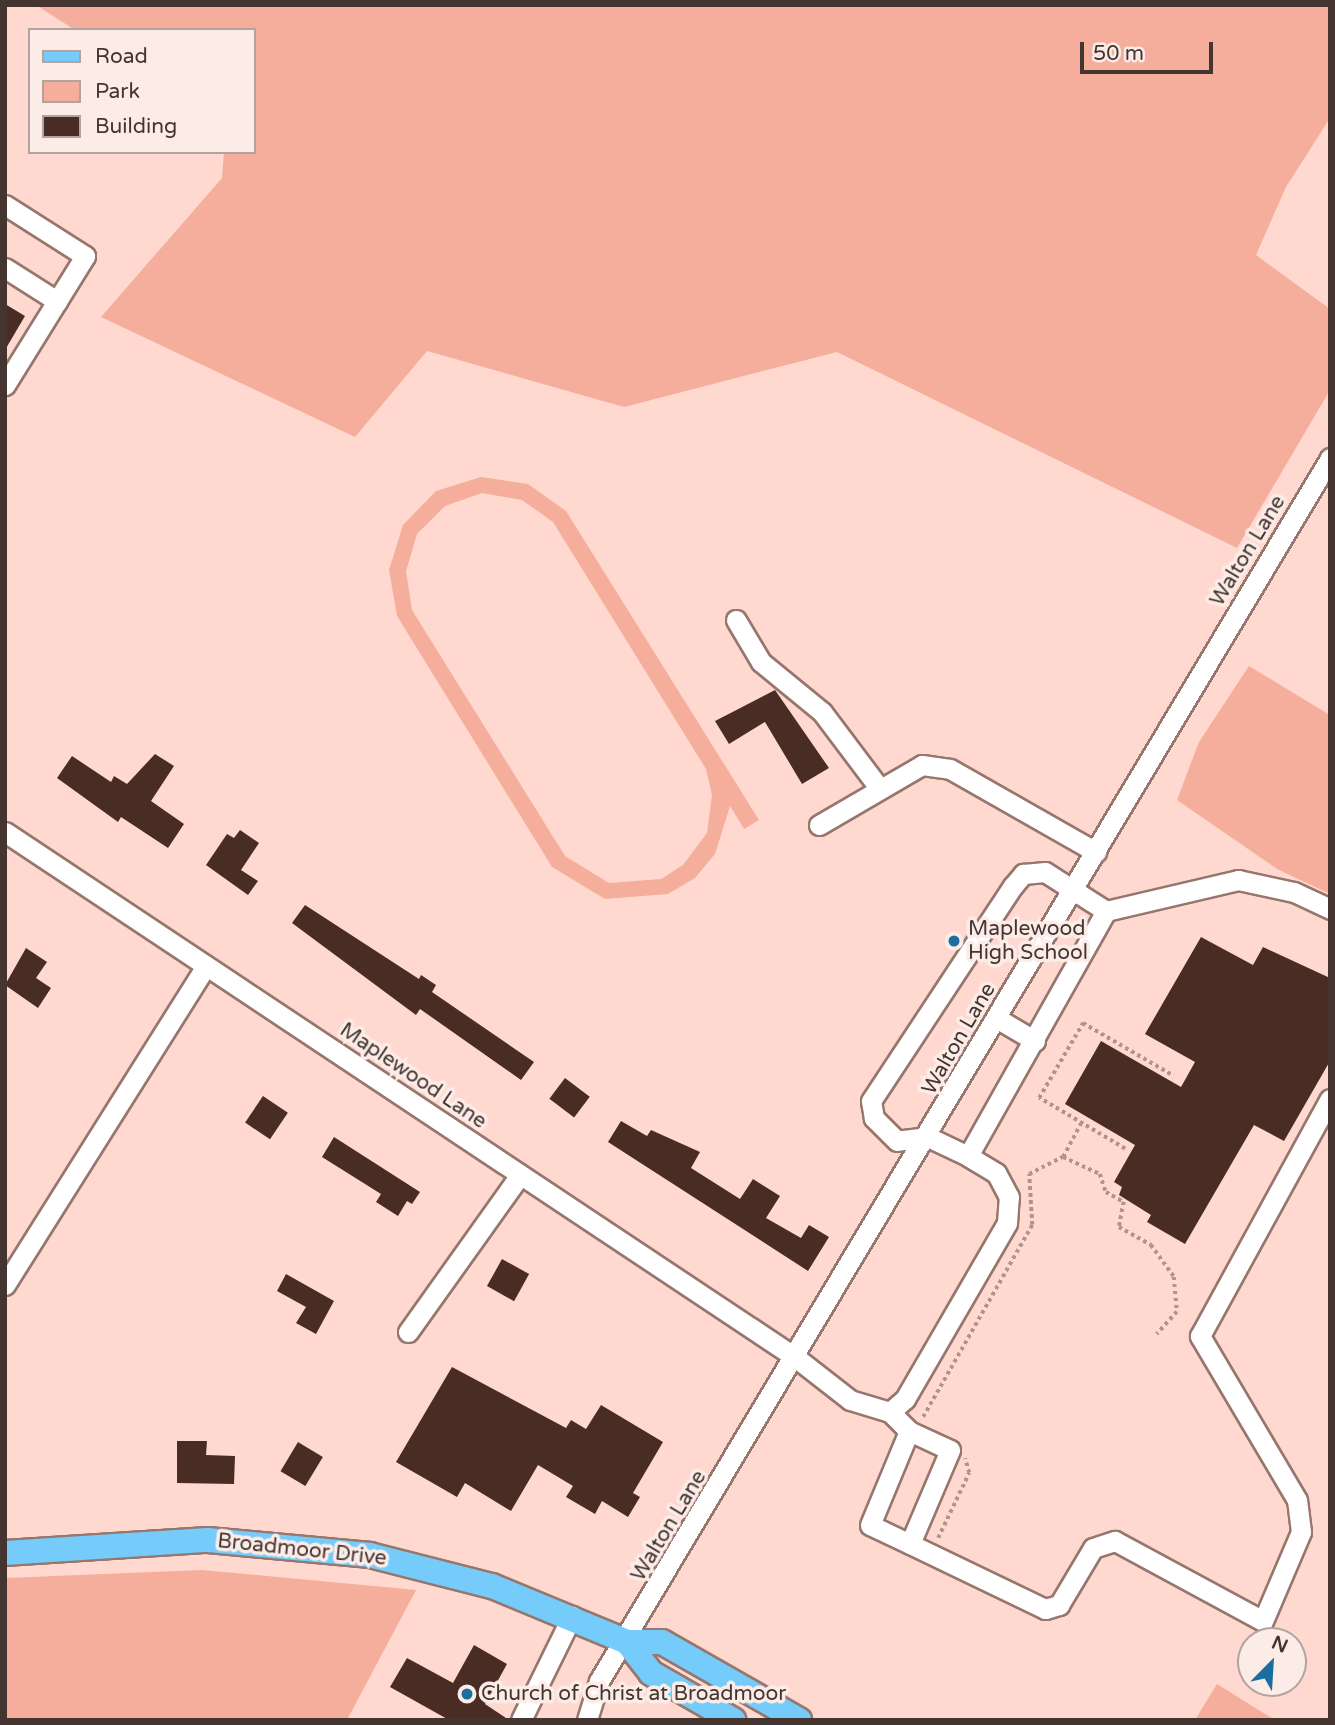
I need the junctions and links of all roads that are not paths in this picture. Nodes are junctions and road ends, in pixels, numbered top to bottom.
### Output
1 (5, 205) edge
2 (5, 268) edge
3 (57, 301) junction
4 (5, 385) edge
5 (1329, 461) edge
6 (736, 620) dead end
7 (880, 789) junction
8 (819, 825) dead end
9 (5, 832) edge
10 (1096, 852) junction
11 (1070, 892) junction
12 (1330, 909) edge
13 (1106, 911) junction
14 (206, 966) junction
15 (998, 1018) junction
16 (1035, 1041) junction
17 (1330, 1099) edge
18 (928, 1137) junction
19 (968, 1156) junction
20 (520, 1175) junction
21 (5, 1285) edge
22 (408, 1332) dead end
23 (795, 1357) junction
24 (890, 1412) junction
25 (909, 1431) junction
26 (910, 1544) junction
27 (5, 1553) edge
28 (572, 1616) junction
29 (627, 1642) junction
30 (521, 1720) edge
31 (587, 1720) edge
32 (733, 1720) edge
33 (799, 1720) edge

1 - 3 street
2 - 3 street
3 - 4 street
5 - 10 street, Walton Lane
6 - 7 street
7 - 8 street
7 - 10 street
9 - 14 street, Maplewood Lane
10 - 11 street, Walton Lane
11 - 13 street
11 - 15 street, Walton Lane
11 - 18 street
12 - 13 street
13 - 16 street
14 - 20 street, Maplewood Lane
14 - 21 street
15 - 16 street
15 - 18 street, Walton Lane
16 - 19 street
17 - 26 street
18 - 19 street
18 - 23 street, Walton Lane
19 - 24 street
20 - 22 street
20 - 23 street, Maplewood Lane
23 - 24 street, Maplewood Lane
23 - 29 street, Walton Lane
24 - 25 street
25 - 26 street
25 - 26 street
27 - 28 main road, Broadmoor Drive
28 - 29 main road, Broadmoor Drive
28 - 30 street
29 - 31 street, Walton Lane
29 - 32 main road, Broadmoor Drive
29 - 33 main road, Broadmoor Drive

